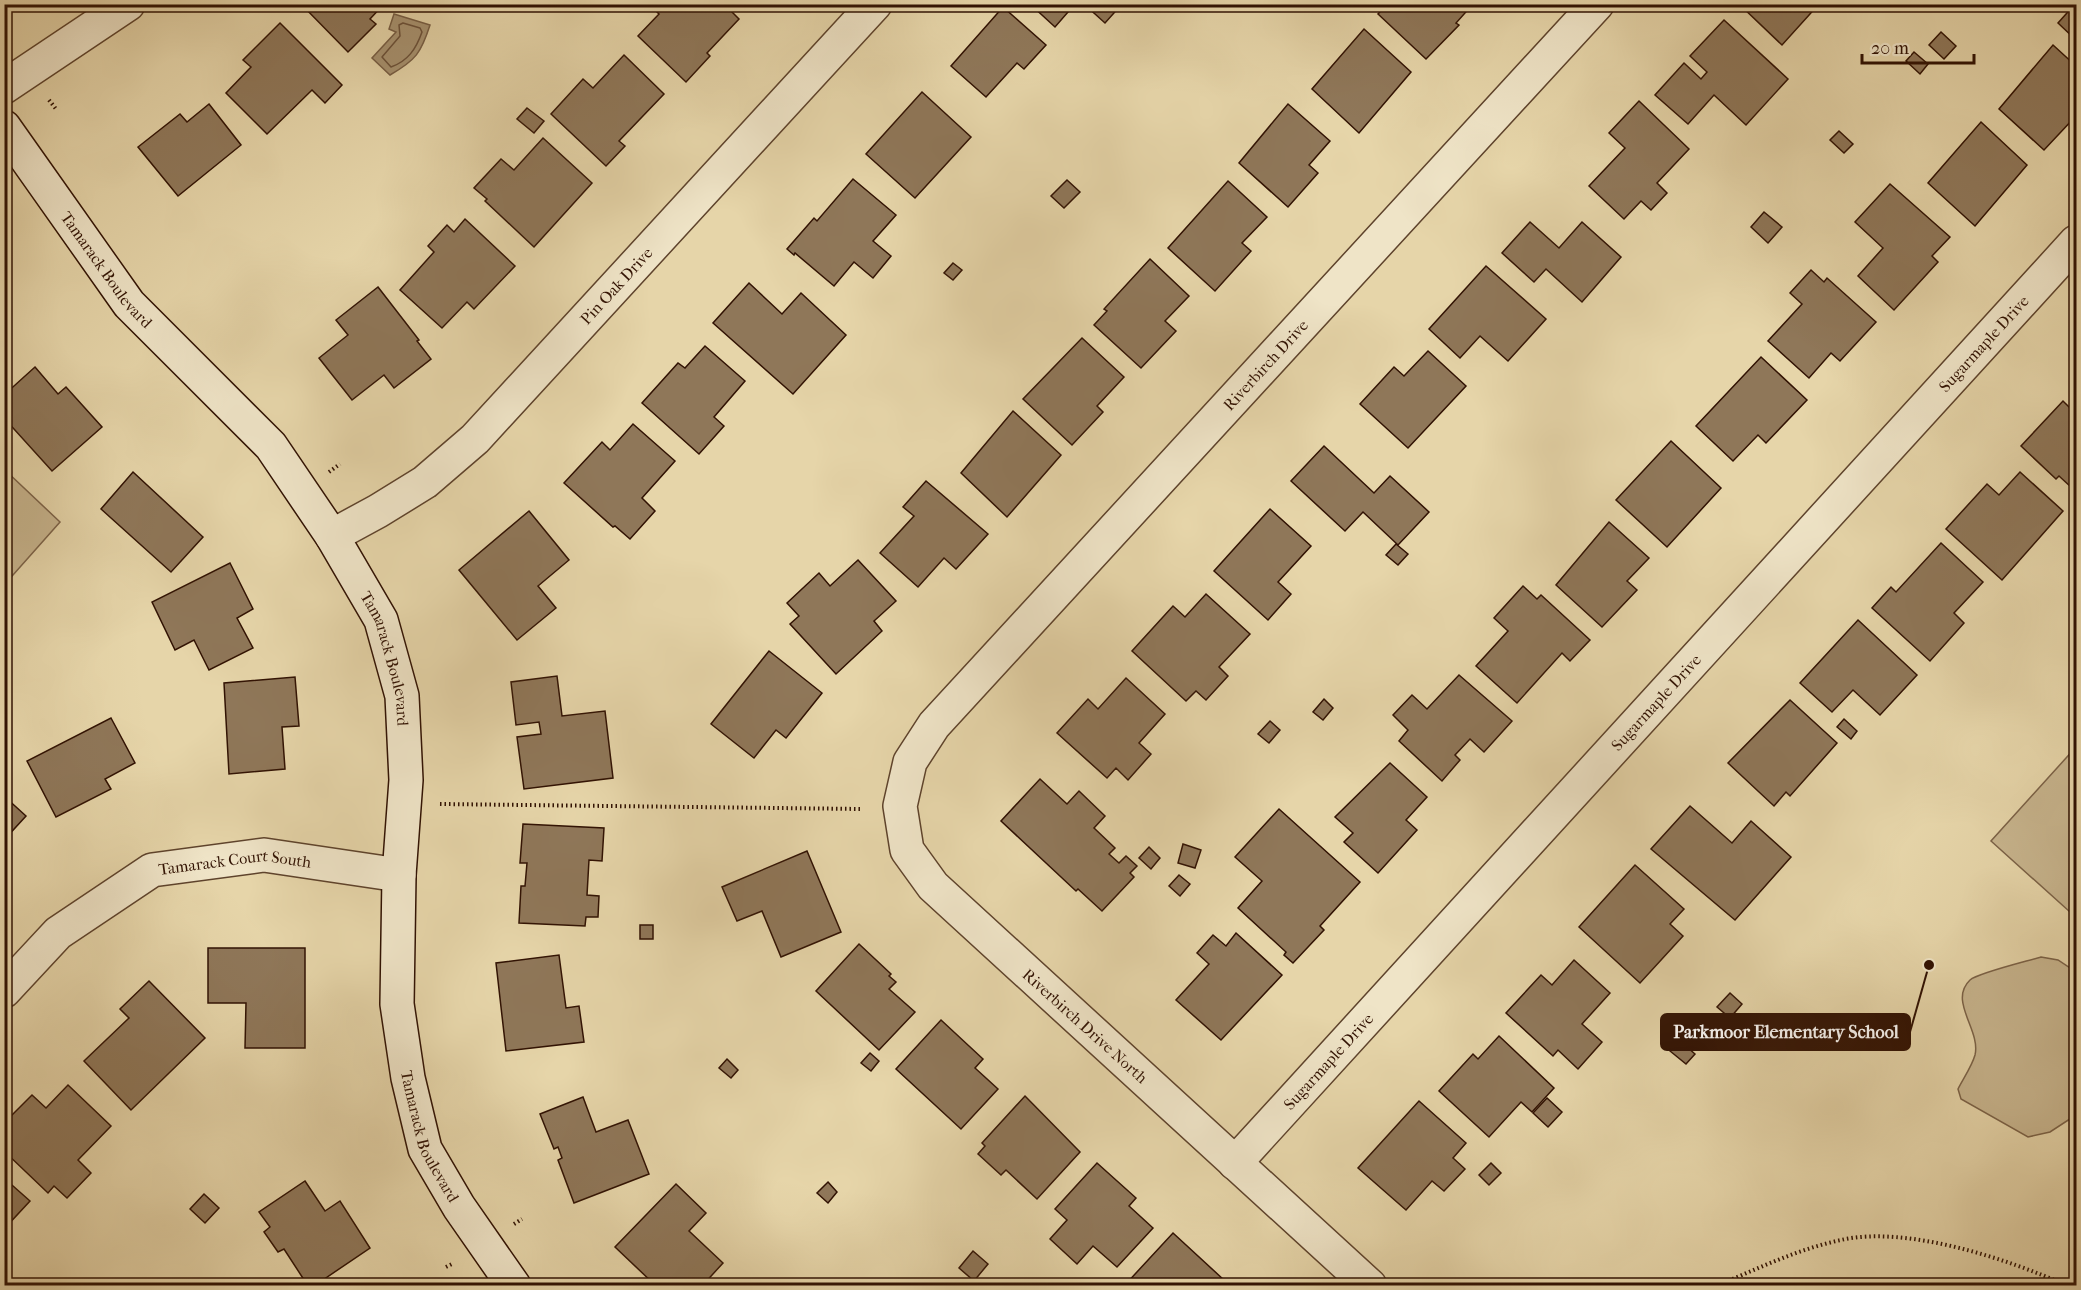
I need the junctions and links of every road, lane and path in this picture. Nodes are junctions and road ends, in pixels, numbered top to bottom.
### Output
1 (128, 4) edge
2 (875, 4) edge
3 (1597, 4) edge
4 (4, 87) edge
5 (47, 97) dead end
6 (56, 109) dead end
7 (4, 127) edge
8 (2076, 242) edge
9 (340, 464) dead end
10 (329, 472) dead end
11 (332, 536) junction
12 (934, 725) joint
13 (436, 804) dead end
14 (861, 809) dead end
15 (399, 875) junction
16 (4, 991) edge
17 (1235, 1163) junction
18 (508, 1283) edge
19 (1370, 1286) edge
20 (1716, 1286) edge
21 (2068, 1286) edge

1 - 4 street
2 - 11 street, Pin Oak Drive
3 - 12 street, Riverbirch Drive
5 - 6 path
7 - 11 street, Tamarack Boulevard
8 - 17 street, Sugarmaple Drive
9 - 10 path
11 - 15 street, Tamarack Boulevard
12 - 17 street, Riverbirch Drive North
13 - 14 path
15 - 16 street, Tamarack Court South
15 - 18 street, Tamarack Boulevard
17 - 19 street, Riverbirch Drive North
20 - 21 path

